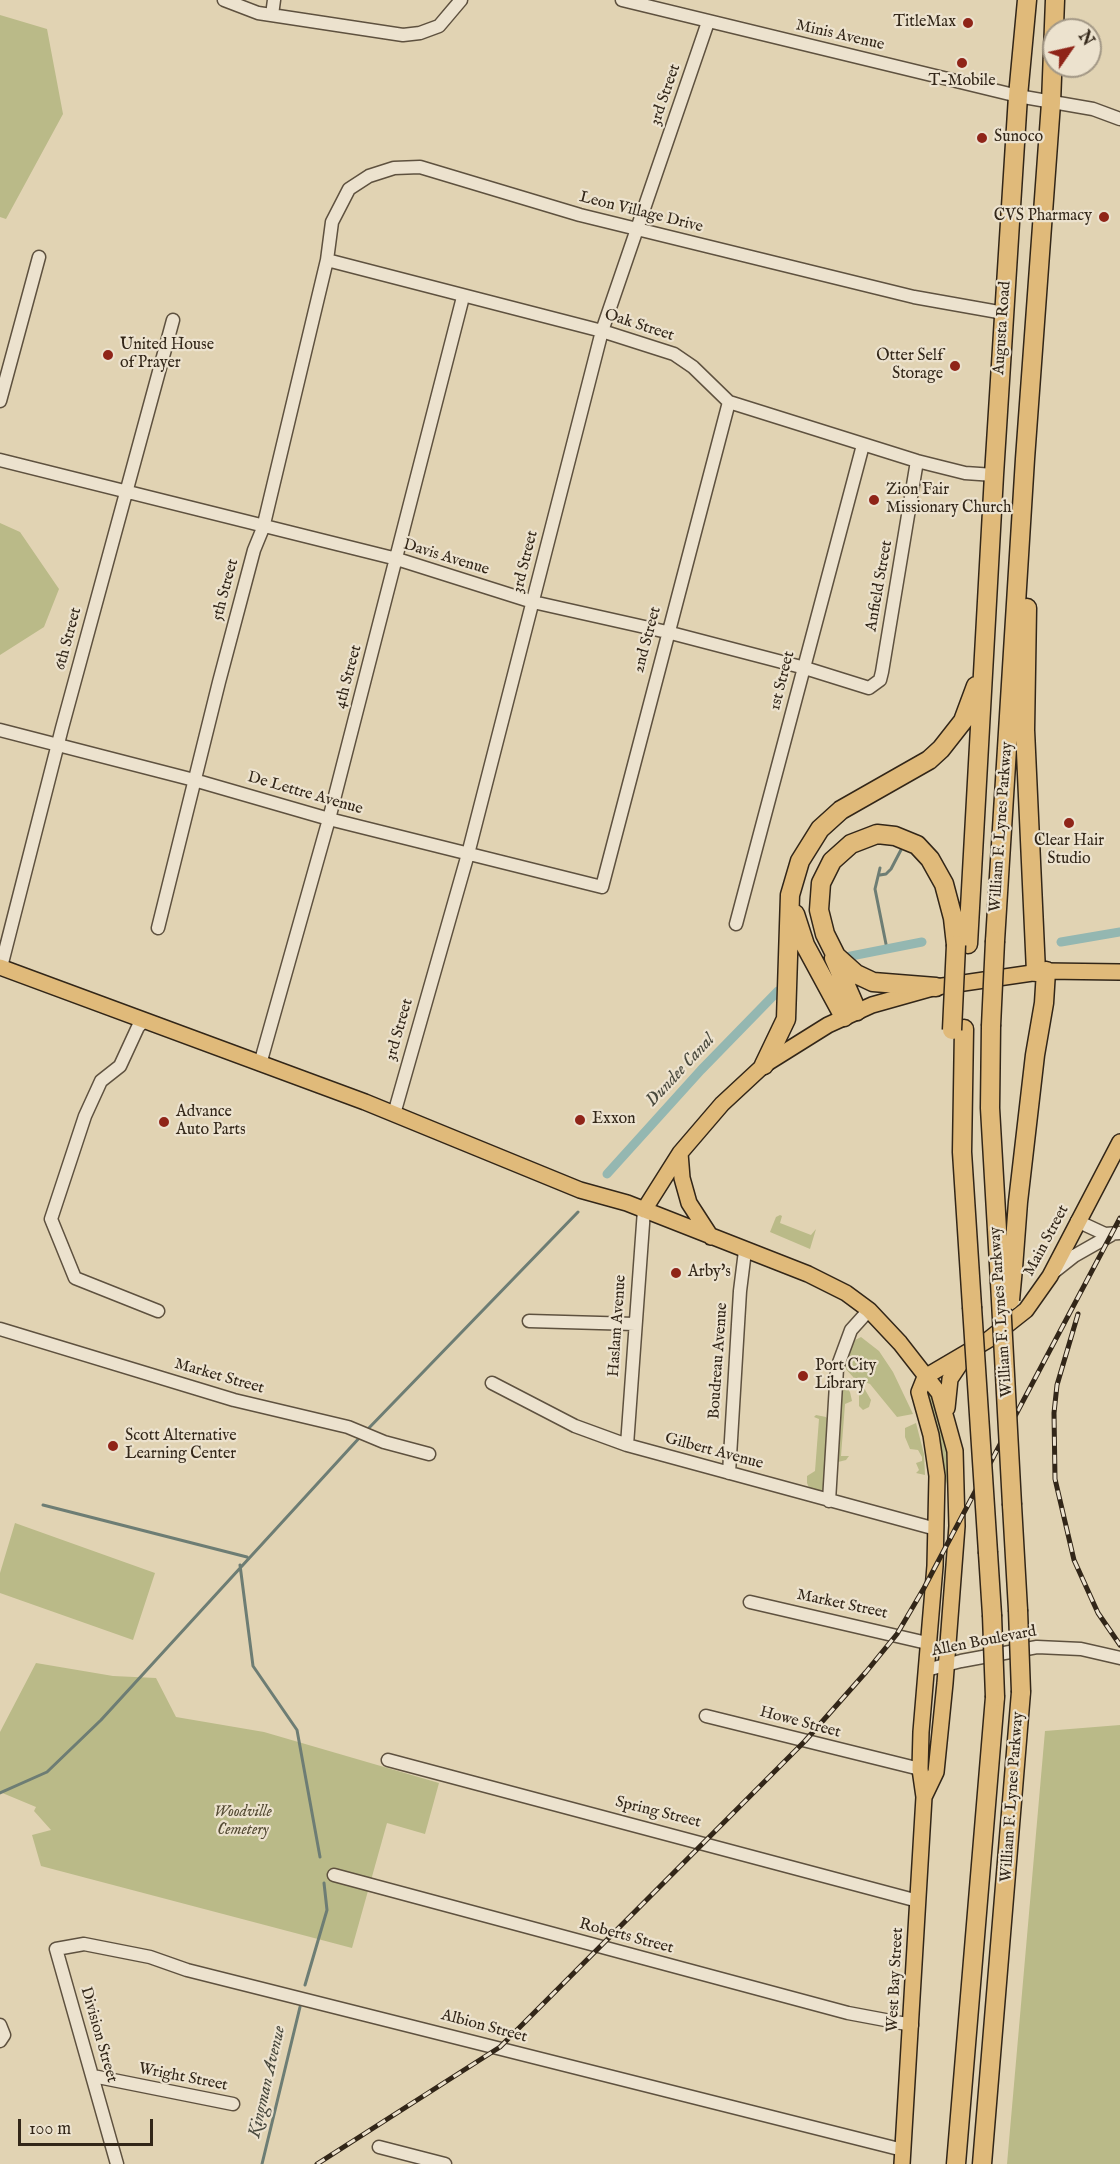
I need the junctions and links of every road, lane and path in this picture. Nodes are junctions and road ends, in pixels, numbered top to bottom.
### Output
1 (224, 0) edge
2 (274, 0) edge
3 (461, 0) edge
4 (622, 0) edge
5 (1028, 0) edge
6 (1055, 0) edge
7 (272, 15) junction
8 (708, 22) junction
9 (1018, 96) junction
10 (1051, 103) junction
11 (1120, 119) edge
12 (637, 229) junction
13 (39, 257) dead end
14 (327, 260) junction
15 (463, 297) junction
16 (1004, 313) junction
17 (173, 320) dead end
18 (602, 331) junction
19 (0, 401) edge
20 (729, 402) junction
21 (862, 445) junction
22 (1025, 459) junction
23 (0, 460) edge
24 (917, 461) junction
25 (994, 475) junction
26 (126, 490) junction
27 (263, 528) junction
28 (397, 559) junction
29 (533, 602) junction
30 (667, 632) junction
31 (985, 656) junction
32 (805, 668) junction
33 (880, 681) joint
34 (0, 730) edge
35 (58, 746) junction
36 (194, 780) junction
37 (329, 819) junction
38 (468, 854) junction
39 (602, 887) joint
40 (790, 895) junction
41 (736, 924) dead end
42 (158, 928) dead end
43 (827, 940) junction
44 (962, 945) junction
45 (1, 967) edge
46 (1046, 971) junction
47 (1120, 972) edge
48 (936, 987) junction
49 (850, 1014) junction
50 (144, 1021) junction
51 (260, 1064) junction
52 (764, 1065) junction
53 (394, 1114) junction
54 (1120, 1142) edge
55 (680, 1153) junction
56 (644, 1210) junction
57 (1077, 1221) junction
58 (1116, 1234) edge
59 (711, 1237) junction
60 (745, 1251) junction
61 (1006, 1275) junction
62 (1050, 1276) junction
63 (869, 1310) junction
64 (158, 1311) dead end
65 (529, 1321) dead end
66 (634, 1324) junction
67 (0, 1329) edge
68 (969, 1352) junction
69 (925, 1377) junction
70 (492, 1383) dead end
71 (947, 1414) junction
72 (627, 1445) junction
73 (429, 1454) dead end
74 (729, 1473) junction
75 (829, 1501) junction
76 (936, 1529) junction
77 (750, 1602) dead end
78 (927, 1643) junction
79 (1120, 1658) edge
80 (946, 1664) junction
81 (926, 1670) junction
82 (706, 1716) dead end
83 (388, 1760) dead end
84 (920, 1770) junction
85 (924, 1797) junction
86 (334, 1875) dead end
87 (918, 1902) junction
88 (56, 1949) joint
89 (0, 2025) edge
90 (912, 2025) junction
91 (0, 2041) edge
92 (93, 2076) junction
93 (233, 2104) dead end
94 (379, 2147) dead end
95 (902, 2157) edge
96 (117, 2164) edge
97 (445, 2164) edge
98 (956, 2164) edge
99 (982, 2164) edge

1 - 7 street
2 - 7 street
3 - 7 street
4 - 8 street, Minis Avenue
5 - 9 highway, Augusta Road
6 - 10 highway, Augusta Road
8 - 9 street, Minis Avenue
8 - 12 street, 3rd Street
9 - 10 street, Minis Avenue
9 - 16 highway, Augusta Road
10 - 11 street, Minis Avenue
10 - 22 highway, Augusta Road
12 - 14 street, Leon Village Drive
12 - 16 street, Leon Village Drive
12 - 18 street, 3rd Street
13 - 19 street
14 - 15 street, Oak Street
14 - 27 street, 5th Street
15 - 18 street, Oak Street
15 - 28 street, 4th Street
16 - 25 highway, Augusta Road
17 - 26 street, 6th Street
18 - 20 street, Oak Street
18 - 29 street, 3rd Street
20 - 21 street, Oak Street
20 - 30 street, 2nd Street
21 - 24 street, Oak Street
21 - 32 street, 1st Street
22 - 46 highway
22 - 61 highway, William F. Lynes Parkway, bridge
23 - 26 street, Davis Avenue
24 - 25 street, Oak Street
24 - 33 street, Anfield Street
25 - 31 highway, Augusta Road
26 - 27 street, Davis Avenue
26 - 35 street, 6th Street
27 - 28 street, Davis Avenue
27 - 36 street, 5th Street
28 - 29 street, Davis Avenue
28 - 37 street, 4th Street
29 - 30 street, Davis Avenue
29 - 38 street, 3rd Street
30 - 32 street, Davis Avenue
30 - 39 street, 2nd Street
31 - 40 highway
31 - 44 highway, William F. Lynes Parkway
32 - 33 street, Davis Avenue
32 - 41 street, 1st Street
34 - 35 street, De Lettre Avenue
35 - 36 street, De Lettre Avenue
35 - 45 street, 6th Street
36 - 37 street, De Lettre Avenue
36 - 42 street, 5th Street
37 - 38 street, De Lettre Avenue
37 - 51 street, 4th Street
38 - 39 street, De Lettre Avenue
38 - 53 street, 3rd Street
40 - 49 highway
40 - 52 highway
43 - 44 highway
43 - 48 highway
43 - 49 highway
44 - 98 highway, William F. Lynes Parkway, bridge
45 - 50 main road
46 - 47 main road
46 - 48 main road
46 - 61 highway
48 - 49 main road
49 - 52 main road
50 - 51 main road
50 - 64 street
51 - 53 main road
52 - 55 main road
53 - 56 main road
54 - 57 main road, Main Street
55 - 56 main road
55 - 59 main road
56 - 59 main road
56 - 66 street, Haslam Avenue
57 - 58 street
57 - 62 main road, Main Street
58 - 62 street
59 - 60 main road
60 - 63 main road
60 - 74 street, Boudreau Avenue
61 - 99 highway, William F. Lynes Parkway, bridge
62 - 68 main road, Main Street
63 - 69 main road
63 - 75 street
65 - 66 street
66 - 72 street, Haslam Avenue
67 - 73 street, Market Street
68 - 69 main road, Main Street
68 - 71 main road
69 - 71 main road
69 - 76 main road
70 - 72 street, Gilbert Avenue
71 - 80 main road, West Bay Street
72 - 74 street, Gilbert Avenue
74 - 75 street, Gilbert Avenue
75 - 76 street, Gilbert Avenue
76 - 78 main road, West Bay Street
77 - 78 street, Market Street
78 - 81 main road, West Bay Street
79 - 80 street, Allen Boulevard
80 - 81 street, Allen Boulevard
80 - 85 main road, West Bay Street
81 - 84 main road, West Bay Street
82 - 84 street, Howe Street
83 - 87 street, Spring Street
84 - 85 main road, West Bay Street
85 - 87 main road, West Bay Street
86 - 90 street, Roberts Street
87 - 90 main road, West Bay Street
88 - 92 street, Division Street
88 - 95 street, Albion Street
89 - 91 street
90 - 95 main road, West Bay Street
92 - 93 street, Wright Street
92 - 96 street, Division Street
94 - 97 street

